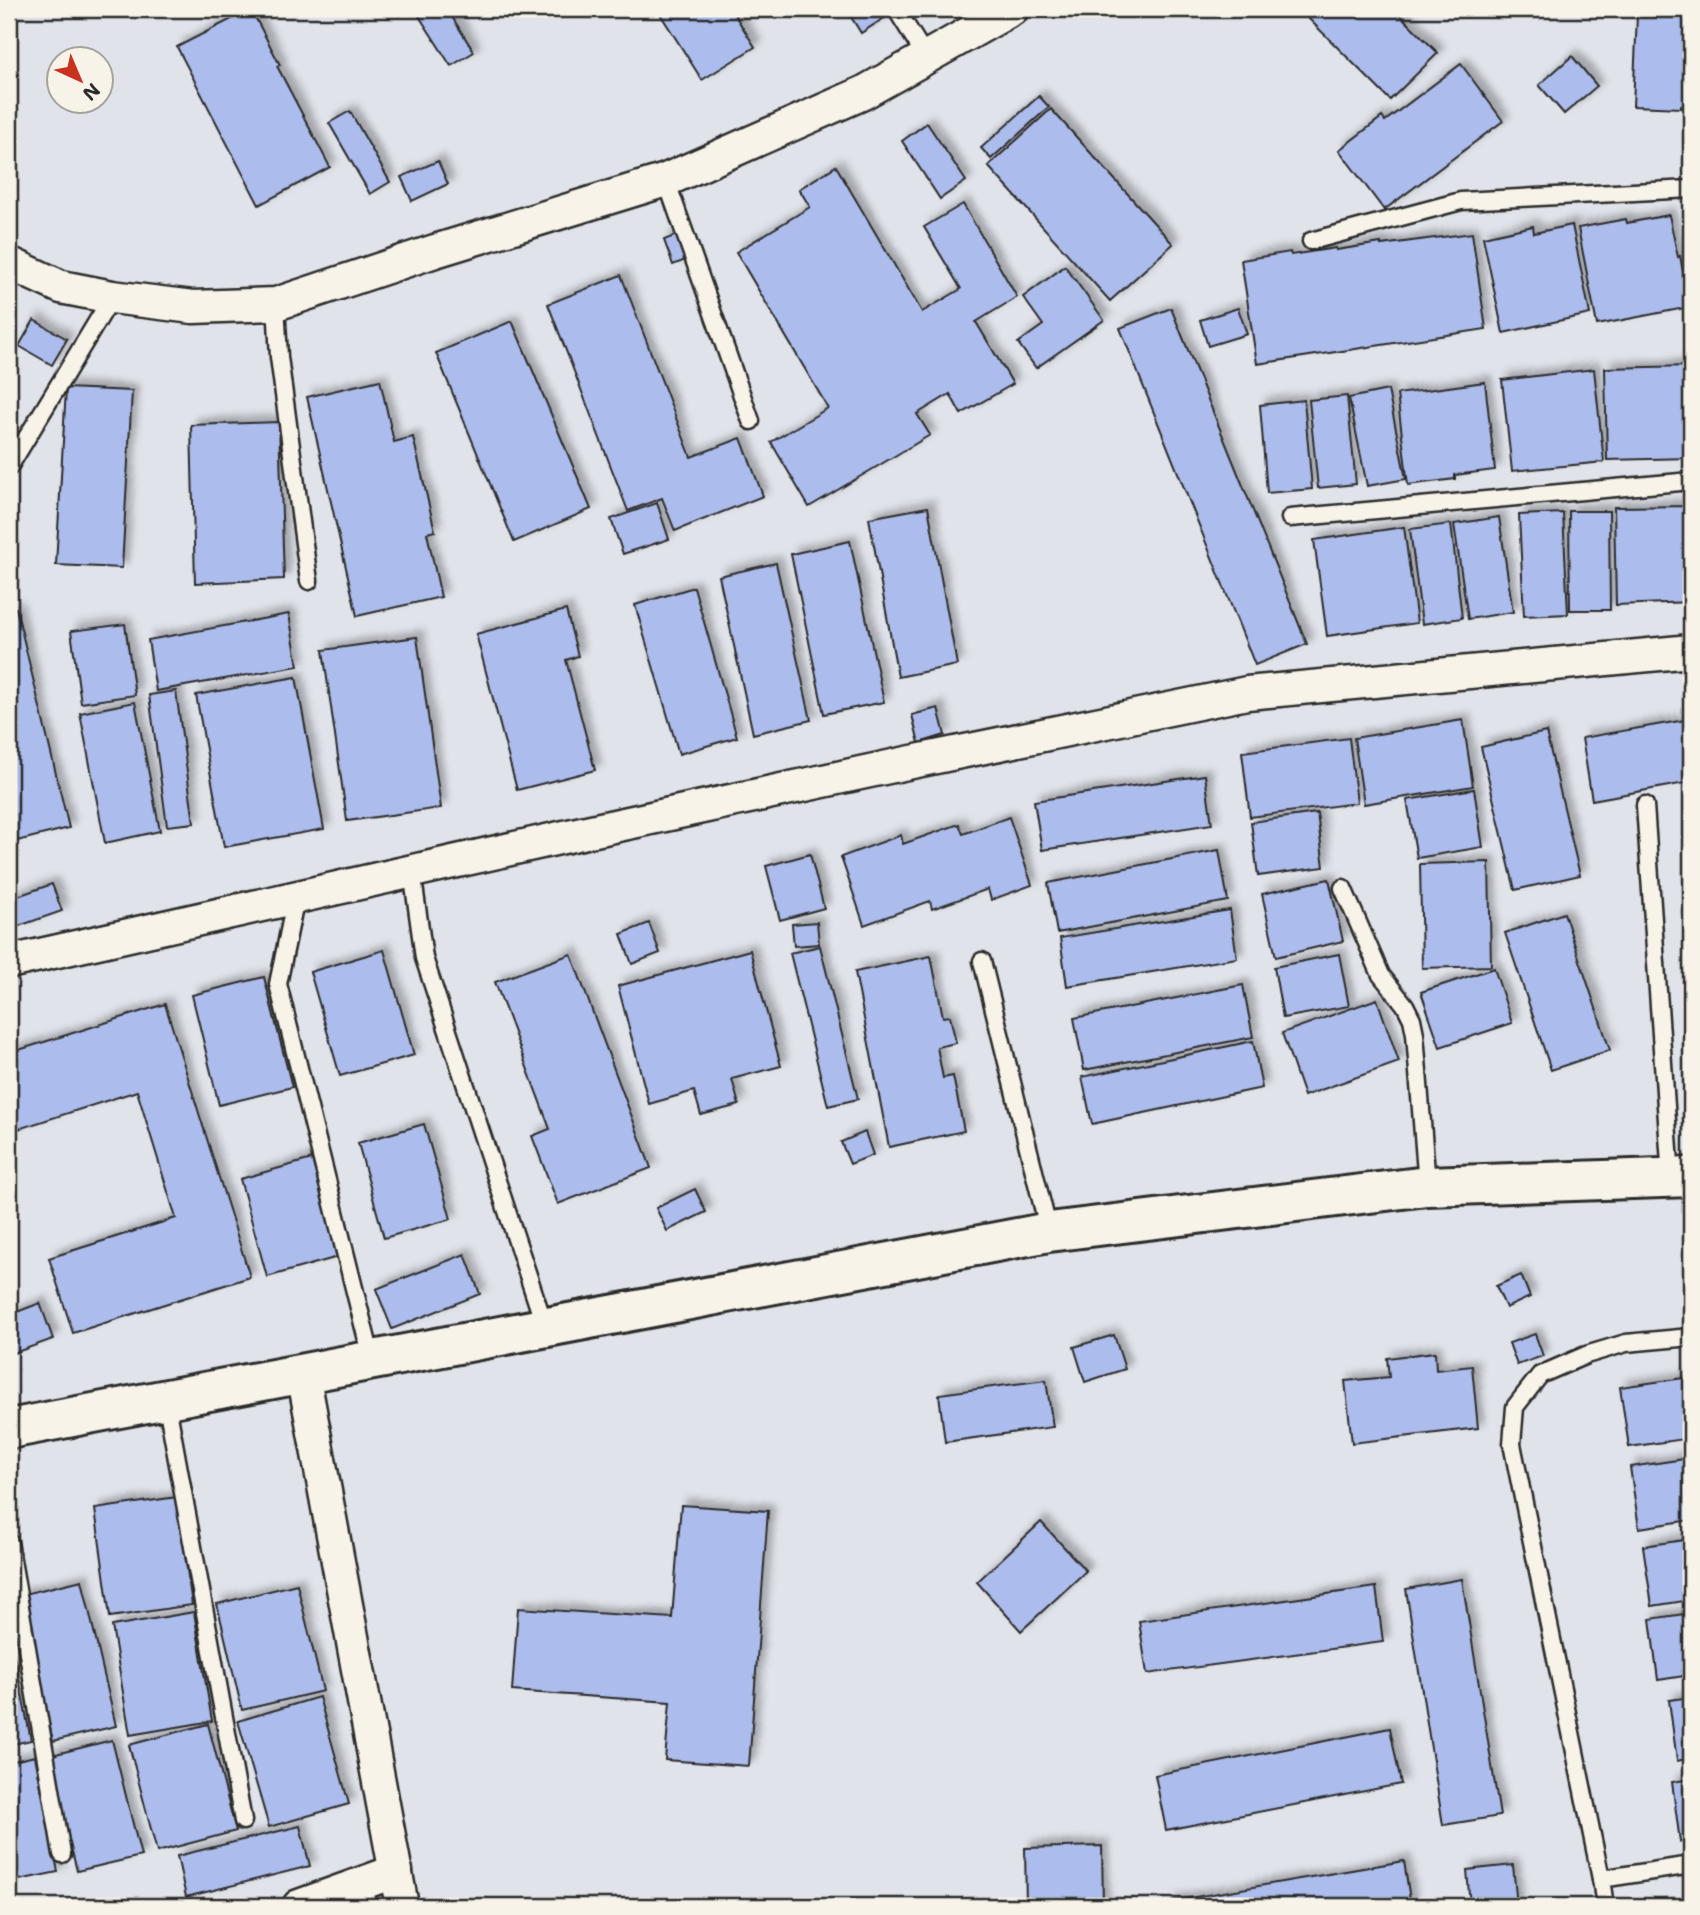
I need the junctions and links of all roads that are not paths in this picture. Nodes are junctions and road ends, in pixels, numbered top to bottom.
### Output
1 (897, 9) edge
2 (1012, 9) edge
3 (926, 57) junction
4 (666, 180) junction
5 (1691, 189) edge
6 (1311, 241) dead end
7 (9, 263) edge
8 (113, 298) junction
9 (276, 304) junction
10 (751, 421) dead end
11 (9, 467) edge
12 (1691, 481) edge
13 (1290, 518) dead end
14 (309, 581) dead end
15 (1691, 652) edge
16 (1646, 805) dead end
17 (412, 871) junction
18 (1343, 888) dead end
19 (296, 897) junction
20 (982, 961) dead end
21 (9, 962) edge
22 (1681, 1177) edge
23 (1427, 1186) junction
24 (1049, 1232) junction
25 (545, 1327) junction
26 (1691, 1337) edge
27 (372, 1360) junction
28 (303, 1373) junction
29 (166, 1399) junction
30 (9, 1429) edge
31 (9, 1542) edge
32 (243, 1821) dead end
33 (62, 1854) dead end
34 (1691, 1865) edge
35 (396, 1871) junction
36 (1601, 1879) junction
37 (299, 1906) edge
38 (402, 1906) edge
39 (1605, 1906) edge

1 - 3 lane
2 - 3 street
3 - 4 street
4 - 9 street
4 - 10 lane
5 - 6 lane
7 - 8 street
8 - 9 street
8 - 11 lane
9 - 14 lane
12 - 13 lane
15 - 17 street
16 - 22 lane
17 - 19 street
17 - 25 lane
18 - 23 lane
19 - 21 street
19 - 27 lane
20 - 24 lane
22 - 23 street
23 - 24 street
24 - 25 street
25 - 27 street
26 - 36 lane
27 - 28 street
28 - 29 street
28 - 35 street
29 - 30 street
29 - 32 lane
31 - 33 lane
34 - 36 lane
35 - 37 street
35 - 38 street
36 - 39 lane

